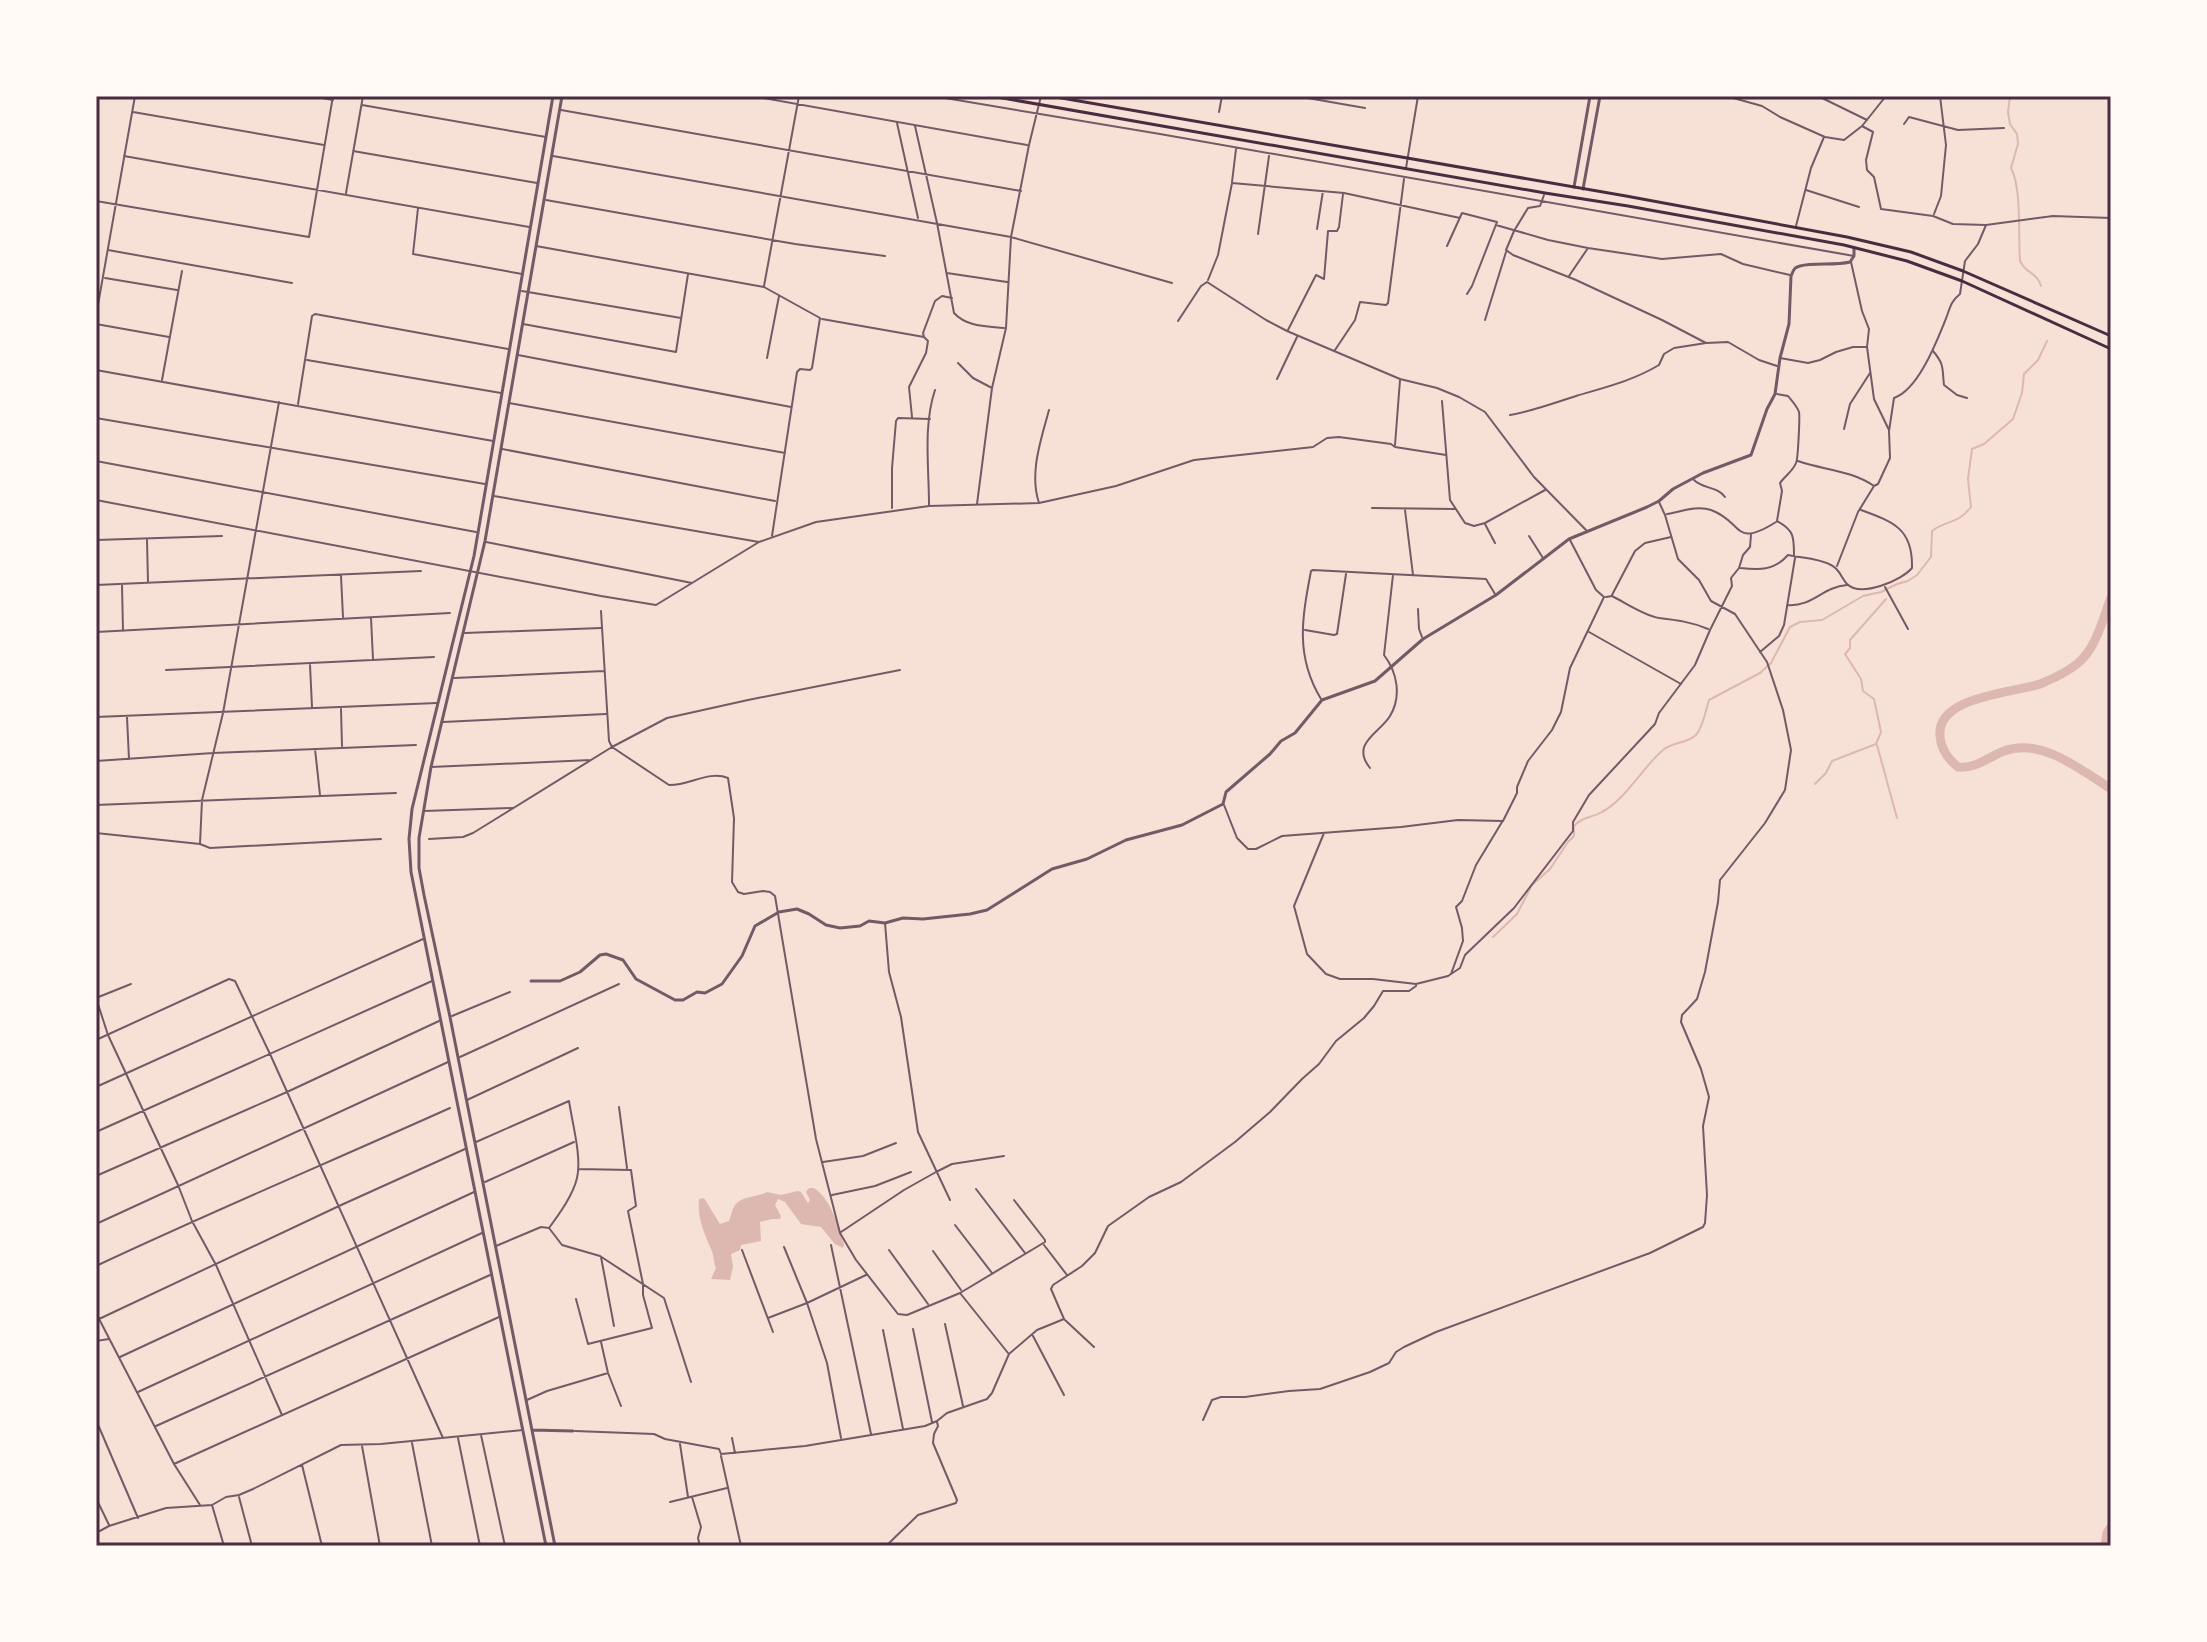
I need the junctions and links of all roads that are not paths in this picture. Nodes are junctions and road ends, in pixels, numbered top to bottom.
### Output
1 (135, 96) edge
2 (311, 96) edge
3 (363, 96) edge
4 (553, 96) edge
5 (562, 96) edge
6 (752, 96) edge
7 (799, 96) edge
8 (933, 96) edge
9 (991, 96) edge
10 (1041, 96) edge
11 (1050, 96) edge
12 (1222, 96) edge
13 (1296, 96) edge
14 (1418, 96) edge
15 (1590, 96) edge
16 (1600, 96) edge
17 (1726, 96) edge
18 (1818, 96) edge
19 (1886, 96) edge
20 (1940, 96) edge
21 (333, 98) edge
22 (797, 104) junction
23 (1039, 104) junction
24 (362, 105) junction
25 (1365, 108) dead end
26 (560, 109) junction
27 (132, 112) junction
28 (1219, 112) dead end
29 (1037, 113) junction
30 (1152, 114) junction
31 (1867, 120) junction
32 (897, 121) junction
33 (1150, 123) junction
34 (1904, 124) dead end
35 (914, 125) junction
36 (1862, 126) junction
37 (1944, 128) junction
38 (2004, 128) dead end
39 (546, 137) junction
40 (1825, 137) junction
41 (1029, 145) junction
42 (324, 146) junction
43 (1236, 147) junction
44 (789, 150) junction
45 (353, 151) junction
46 (1269, 153) junction
47 (124, 156) junction
48 (551, 156) junction
49 (1408, 158) junction
50 (1406, 168) junction
51 (908, 171) junction
52 (924, 174) junction
53 (1404, 177) junction
54 (538, 183) junction
55 (1232, 183) junction
56 (1266, 186) junction
57 (1574, 187) junction
58 (317, 189) junction
59 (1583, 189) junction
60 (1805, 190) junction
61 (1021, 191) junction
62 (1323, 191) junction
63 (1344, 193) junction
64 (1545, 193) junction
65 (346, 194) junction
66 (781, 196) junction
67 (544, 200) junction
68 (96, 201) edge
69 (1542, 202) junction
70 (115, 204) junction
71 (1400, 204) junction
72 (419, 207) junction
73 (1859, 207) dead end
74 (1933, 216) junction
75 (1460, 218) junction
76 (2111, 218) edge
77 (919, 219) junction
78 (937, 223) junction
79 (1496, 225) junction
80 (1986, 225) junction
81 (531, 227) junction
82 (1796, 227) junction
83 (1317, 229) dead end
84 (1514, 231) junction
85 (1258, 234) dead end
86 (1011, 237) junction
87 (773, 239) junction
88 (535, 246) junction
89 (1447, 246) dead end
90 (1854, 247) junction
91 (1588, 248) junction
92 (107, 250) junction
93 (1506, 250) junction
94 (885, 256) dead end
95 (1854, 256) junction
96 (1850, 262) junction
97 (182, 271) dead end
98 (1963, 271) junction
99 (947, 273) junction
100 (523, 274) junction
101 (688, 274) junction
102 (1791, 276) junction
103 (1569, 277) junction
104 (102, 278) junction
105 (1962, 281) junction
106 (1008, 282) junction
107 (1207, 282) junction
108 (292, 283) dead end
109 (1172, 283) dead end
110 (764, 287) junction
111 (178, 290) junction
112 (520, 290) junction
113 (528, 292) junction
114 (1467, 294) dead end
115 (779, 295) junction
116 (952, 298) junction
117 (96, 316) edge
118 (820, 318) junction
119 (682, 319) junction
120 (1485, 320) dead end
121 (1178, 321) dead end
122 (96, 324) edge
123 (522, 324) junction
124 (1006, 328) junction
125 (1287, 331) junction
126 (1297, 336) junction
127 (2111, 336) edge
128 (170, 337) junction
129 (924, 337) junction
130 (1706, 343) junction
131 (1867, 347) junction
132 (509, 349) junction
133 (2111, 349) edge
134 (1932, 350) junction
135 (1333, 351) junction
136 (517, 355) junction
137 (767, 358) dead end
138 (1780, 358) junction
139 (305, 359) junction
140 (958, 363) dead end
141 (1778, 366) junction
142 (96, 370) edge
143 (1871, 371) junction
144 (1277, 379) dead end
145 (1400, 379) junction
146 (162, 381) junction
147 (992, 388) junction
148 (935, 390) dead end
149 (502, 393) junction
150 (1775, 394) junction
151 (1967, 398) dead end
152 (1442, 401) dead end
153 (279, 402) junction
154 (508, 403) junction
155 (298, 405) junction
156 (793, 407) junction
157 (1049, 410) dead end
158 (1510, 415) dead end
159 (96, 418) edge
160 (912, 418) junction
161 (930, 419) junction
162 (1844, 429) dead end
163 (1889, 431) junction
164 (494, 441) junction
165 (271, 447) junction
166 (1395, 447) junction
167 (501, 449) junction
168 (785, 453) junction
169 (1446, 455) junction
170 (96, 461) edge
171 (1798, 461) junction
172 (1693, 479) junction
173 (486, 484) junction
174 (1874, 486) junction
175 (1546, 490) junction
176 (262, 492) junction
177 (492, 496) junction
178 (1725, 497) dead end
179 (96, 500) edge
180 (777, 501) junction
181 (1659, 501) junction
182 (1039, 503) junction
183 (977, 504) junction
184 (929, 506) junction
185 (1372, 508) dead end
186 (1405, 509) junction
187 (1457, 509) junction
188 (892, 510) junction
189 (1861, 510) junction
190 (1665, 515) junction
191 (1777, 521) junction
192 (1485, 523) junction
193 (255, 530) junction
194 (1587, 531) junction
195 (478, 532) junction
196 (1751, 535) junction
197 (222, 536) dead end
198 (1529, 536) dead end
199 (771, 537) junction
200 (1671, 537) junction
201 (147, 539) junction
202 (1569, 539) junction
203 (96, 540) edge
204 (485, 541) junction
205 (759, 542) junction
206 (1495, 543) dead end
207 (1794, 557) junction
208 (1543, 559) junction
209 (1836, 567) junction
210 (1739, 568) junction
211 (421, 571) dead end
212 (471, 571) junction
213 (478, 573) junction
214 (1346, 573) junction
215 (341, 574) junction
216 (1393, 575) junction
217 (1413, 576) junction
218 (247, 580) junction
219 (148, 583) junction
220 (693, 583) junction
221 (122, 584) junction
222 (96, 585) edge
223 (1848, 585) junction
224 (1886, 588) junction
225 (1496, 595) junction
226 (1612, 596) junction
227 (1604, 597) junction
228 (1787, 605) junction
229 (1721, 607) junction
230 (1418, 609) dead end
231 (601, 611) dead end
232 (450, 613) dead end
233 (371, 617) junction
234 (343, 618) junction
235 (239, 624) junction
236 (602, 627) junction
237 (1302, 629) junction
238 (1908, 629) dead end
239 (1710, 630) junction
240 (96, 632) edge
241 (123, 632) junction
242 (1589, 632) junction
243 (465, 633) junction
244 (1423, 639) junction
245 (1759, 652) junction
246 (434, 657) dead end
247 (373, 660) junction
248 (310, 664) junction
249 (1392, 666) junction
250 (231, 668) junction
251 (166, 670) dead end
252 (900, 670) dead end
253 (605, 671) junction
254 (454, 678) junction
255 (1682, 684) junction
256 (1322, 700) junction
257 (438, 703) junction
258 (341, 707) junction
259 (312, 708) junction
260 (223, 713) junction
261 (608, 714) junction
262 (127, 716) junction
263 (96, 717) edge
264 (443, 722) junction
265 (416, 745) dead end
266 (612, 747) junction
267 (342, 748) junction
268 (315, 749) junction
269 (213, 753) junction
270 (129, 760) junction
271 (593, 760) junction
272 (431, 767) junction
273 (1370, 768) dead end
274 (396, 793) dead end
275 (320, 796) junction
276 (202, 800) junction
277 (1223, 804) junction
278 (97, 805) edge
279 (514, 808) junction
280 (423, 811) junction
281 (1503, 821) junction
282 (96, 833) edge
283 (1324, 833) junction
284 (381, 839) dead end
285 (429, 839) dead end
286 (200, 844) junction
287 (779, 912) junction
288 (885, 923) junction
289 (424, 939) junction
290 (1451, 974) junction
291 (433, 980) junction
292 (531, 981) dead end
293 (131, 984) dead end
294 (619, 984) dead end
295 (1416, 984) junction
296 (510, 992) dead end
297 (252, 1017) junction
298 (450, 1017) junction
299 (441, 1020) junction
300 (108, 1035) junction
301 (96, 1040) edge
302 (578, 1048) dead end
303 (270, 1054) junction
304 (458, 1058) junction
305 (449, 1062) junction
306 (127, 1073) junction
307 (96, 1087) edge
308 (287, 1092) junction
309 (467, 1100) junction
310 (619, 1107) dead end
311 (450, 1108) dead end
312 (144, 1111) junction
313 (303, 1128) junction
314 (96, 1132) edge
315 (575, 1141) junction
316 (475, 1142) junction
317 (896, 1143) dead end
318 (161, 1147) junction
319 (466, 1149) junction
320 (1004, 1156) dead end
321 (822, 1162) junction
322 (321, 1167) junction
323 (578, 1169) junction
324 (627, 1169) junction
325 (911, 1172) dead end
326 (936, 1172) junction
327 (96, 1176) edge
328 (483, 1183) junction
329 (178, 1185) junction
330 (976, 1189) dead end
331 (475, 1191) junction
332 (831, 1195) junction
333 (950, 1200) dead end
334 (1014, 1200) dead end
335 (339, 1206) junction
336 (192, 1221) junction
337 (96, 1224) edge
338 (955, 1225) dead end
339 (549, 1228) junction
340 (483, 1232) junction
341 (840, 1233) junction
342 (1043, 1243) junction
343 (831, 1245) dead end
344 (357, 1246) junction
345 (495, 1246) junction
346 (784, 1247) dead end
347 (742, 1250) dead end
348 (889, 1250) dead end
349 (933, 1251) dead end
350 (1026, 1254) junction
351 (600, 1256) junction
352 (216, 1265) junction
353 (96, 1266) edge
354 (993, 1274) junction
355 (492, 1275) junction
356 (867, 1275) junction
357 (1068, 1276) junction
358 (373, 1283) junction
359 (643, 1284) junction
360 (840, 1288) junction
361 (961, 1292) junction
362 (576, 1299) dead end
363 (234, 1302) junction
364 (807, 1303) junction
365 (929, 1305) junction
366 (96, 1313) edge
367 (500, 1316) junction
368 (768, 1318) junction
369 (99, 1319) junction
370 (1064, 1319) junction
371 (391, 1320) junction
372 (945, 1324) dead end
373 (614, 1326) dead end
374 (913, 1329) dead end
375 (883, 1330) dead end
376 (773, 1332) dead end
377 (1032, 1335) junction
378 (110, 1339) junction
379 (248, 1340) junction
380 (96, 1341) edge
381 (601, 1342) junction
382 (1094, 1347) dead end
383 (1009, 1354) junction
384 (120, 1357) junction
385 (408, 1358) junction
386 (608, 1373) junction
387 (264, 1377) junction
388 (691, 1382) dead end
389 (138, 1392) junction
390 (1064, 1395) dead end
391 (526, 1400) junction
392 (621, 1406) dead end
393 (963, 1407) junction
394 (282, 1415) junction
395 (96, 1420) edge
396 (1203, 1420) dead end
397 (937, 1421) junction
398 (932, 1424) junction
399 (156, 1426) junction
400 (523, 1430) junction
401 (532, 1430) junction
402 (904, 1430) junction
403 (573, 1431) joint
404 (481, 1434) junction
405 (871, 1435) junction
406 (457, 1436) junction
407 (443, 1438) junction
408 (732, 1438) dead end
409 (841, 1439) junction
410 (412, 1441) junction
411 (680, 1441) junction
412 (361, 1445) junction
413 (721, 1454) junction
414 (735, 1454) junction
415 (302, 1463) junction
416 (174, 1464) junction
417 (728, 1488) junction
418 (239, 1495) junction
419 (96, 1498) edge
420 (690, 1498) junction
421 (670, 1502) dead end
422 (212, 1505) junction
423 (201, 1507) junction
424 (138, 1518) junction
425 (109, 1526) junction
426 (96, 1533) edge
427 (224, 1546) edge
428 (252, 1546) edge
429 (322, 1546) edge
430 (380, 1546) edge
431 (432, 1546) edge
432 (480, 1546) edge
433 (505, 1546) edge
434 (546, 1546) edge
435 (555, 1546) edge
436 (700, 1546) edge
437 (741, 1546) edge
438 (886, 1546) edge

1 - 27 street
2 - 21 street
3 - 24 street
4 - 39 street
5 - 26 street
6 - 22 street
7 - 22 street
8 - 29 street
9 - 23 main road
10 - 23 street
11 - 30 main road
12 - 28 street
13 - 25 street
14 - 49 street
15 - 57 street
16 - 59 street
17 - 40 street
18 - 31 street
19 - 31 street
20 - 37 street
21 - 42 street
22 - 32 street
22 - 44 street
23 - 29 street
23 - 33 main road
24 - 39 street
24 - 45 street
26 - 44 street
26 - 48 street
27 - 42 street
27 - 47 street
29 - 41 street
29 - 43 street
30 - 33 main road
30 - 49 main road
31 - 36 street
32 - 35 street
32 - 51 street
33 - 50 main road
34 - 37 street
35 - 41 street
35 - 52 street
36 - 40 street
36 - 74 street
37 - 38 street
37 - 74 street
39 - 54 street
40 - 60 street
41 - 61 street
42 - 58 street
43 - 46 street
43 - 55 street
44 - 51 street
44 - 66 street
45 - 54 street
45 - 65 street
46 - 53 street
46 - 56 street
47 - 58 street
47 - 70 street
48 - 66 street
48 - 67 street
49 - 50 street
49 - 57 main road
50 - 64 main road
51 - 52 street
51 - 77 street
52 - 61 street
52 - 78 street
53 - 69 street
53 - 71 street
54 - 81 street
55 - 56 street
55 - 107 street
56 - 62 street
56 - 85 street
57 - 59 main road
58 - 65 street
58 - 70 street
59 - 82 main road
60 - 73 street
60 - 82 street
61 - 86 street
62 - 63 street
62 - 83 street
63 - 71 street
63 - 125 street
64 - 69 street
64 - 90 main road
65 - 72 street
66 - 77 street
66 - 87 street
67 - 87 street
67 - 88 street
68 - 70 street
69 - 84 street
69 - 95 street
70 - 92 street
71 - 75 street
71 - 135 street
72 - 81 street
72 - 100 street
74 - 80 street
75 - 79 street
75 - 89 street
76 - 80 street
77 - 78 street
78 - 86 street
78 - 99 street
79 - 84 street
79 - 114 street
80 - 98 street
81 - 100 street
82 - 98 main road
84 - 91 street
84 - 93 street
86 - 106 street
86 - 109 street
87 - 94 street
87 - 110 street
88 - 101 street
88 - 113 street
90 - 95 street
90 - 105 main road
91 - 102 street
91 - 103 street
92 - 104 street
92 - 108 street
93 - 103 street
93 - 120 street
95 - 96 street
96 - 102 street
96 - 131 street
97 - 111 street
98 - 105 street
98 - 127 main road
99 - 106 street
99 - 116 street
100 - 112 street
101 - 110 street
101 - 119 street
102 - 138 street
103 - 130 street
104 - 111 street
104 - 117 street
105 - 133 main road
105 - 134 street
106 - 124 street
107 - 121 street
107 - 125 street
110 - 115 street
111 - 128 street
112 - 113 street
112 - 132 street
113 - 119 street
113 - 123 street
115 - 118 street
115 - 137 street
116 - 124 street
116 - 129 street
118 - 129 street
118 - 156 street
119 - 123 street
122 - 128 street
123 - 136 street
124 - 147 street
125 - 126 street
126 - 135 street
126 - 144 street
128 - 146 street
129 - 160 street
130 - 141 street
130 - 158 street
131 - 138 street
131 - 143 street
132 - 139 street
132 - 149 street
134 - 151 street
134 - 163 street
135 - 145 street
136 - 154 street
136 - 156 street
138 - 141 street
139 - 149 street
139 - 155 street
140 - 147 street
141 - 150 street
142 - 146 street
143 - 162 street
143 - 163 street
145 - 166 street
145 - 175 street
146 - 153 street
147 - 183 street
148 - 161 street
149 - 164 street
150 - 171 street
150 - 172 street
152 - 169 street
153 - 155 street
153 - 165 street
154 - 167 street
154 - 168 street
155 - 164 street
156 - 168 street
157 - 182 street
159 - 165 street
160 - 161 street
160 - 188 street
161 - 184 street
163 - 174 street
164 - 173 street
165 - 173 street
165 - 176 street
166 - 169 street
166 - 182 street
167 - 177 street
167 - 180 street
168 - 180 street
169 - 187 street
170 - 176 street
171 - 174 street
171 - 191 street
172 - 178 street
172 - 181 street
173 - 195 street
174 - 189 street
175 - 192 street
175 - 194 street
176 - 193 street
176 - 195 street
177 - 204 street
177 - 205 street
179 - 193 street
180 - 199 street
181 - 190 street
181 - 194 street
182 - 183 street
183 - 184 street
184 - 188 street
185 - 186 street
186 - 187 street
186 - 217 street
187 - 192 street
188 - 199 street
189 - 209 street
189 - 224 street
190 - 196 street
190 - 200 street
191 - 196 street
191 - 207 street
192 - 206 street
193 - 212 street
193 - 218 street
194 - 202 street
195 - 212 street
196 - 210 street
197 - 201 street
198 - 208 street
199 - 205 street
200 - 226 street
200 - 229 street
201 - 203 street
201 - 219 street
202 - 208 street
202 - 227 street
204 - 213 street
204 - 220 street
205 - 220 street
207 - 209 street
207 - 210 street
207 - 228 street
208 - 225 street
209 - 223 street
210 - 229 street
211 - 215 street
212 - 213 street
212 - 257 street
213 - 220 street
213 - 243 street
214 - 216 street
214 - 237 street
214 - 237 street
215 - 218 street
215 - 234 street
216 - 217 street
216 - 249 street
217 - 225 street
218 - 219 street
218 - 235 street
219 - 221 street
221 - 222 street
221 - 241 street
223 - 224 street
223 - 228 street
224 - 238 street
225 - 244 street
226 - 227 street
226 - 239 street
227 - 242 street
228 - 245 street
229 - 239 street
229 - 245 street
230 - 244 street
231 - 236 street
232 - 233 street
233 - 234 street
233 - 247 street
234 - 235 street
235 - 241 street
235 - 250 street
236 - 243 street
236 - 253 street
237 - 256 street
239 - 255 street
240 - 241 street
242 - 255 street
242 - 281 street
243 - 254 street
244 - 249 street
245 - 396 street
246 - 247 street
247 - 248 street
248 - 250 street
248 - 259 street
249 - 256 street
249 - 273 street
250 - 251 street
250 - 260 street
252 - 266 street
253 - 254 street
253 - 261 street
254 - 264 street
255 - 290 street
256 - 277 street
257 - 258 street
257 - 289 street
258 - 259 street
258 - 267 street
259 - 260 street
260 - 262 street
260 - 269 street
261 - 264 street
261 - 266 street
262 - 263 street
262 - 270 street
264 - 272 street
265 - 267 street
266 - 271 street
266 - 287 street
267 - 268 street
268 - 269 street
268 - 275 street
269 - 270 street
269 - 276 street
270 - 278 street
271 - 272 street
271 - 279 street
272 - 280 street
274 - 275 street
275 - 276 street
276 - 278 street
276 - 286 street
277 - 283 street
277 - 288 street
279 - 280 street
279 - 285 street
280 - 298 street
281 - 283 street
281 - 290 street
282 - 286 street
283 - 295 street
284 - 286 street
287 - 288 street
287 - 292 street
287 - 321 street
288 - 326 street
289 - 291 street
289 - 297 street
290 - 295 street
291 - 299 street
291 - 303 street
293 - 300 street
294 - 304 street
295 - 357 street
296 - 298 street
297 - 300 street
297 - 303 street
297 - 306 street
298 - 304 street
299 - 305 street
299 - 308 street
300 - 301 street
300 - 306 street
302 - 309 street
303 - 308 street
303 - 312 street
304 - 309 street
305 - 313 street
305 - 319 street
306 - 307 street
306 - 312 street
308 - 313 street
308 - 318 street
309 - 316 street
310 - 324 street
311 - 322 street
312 - 314 street
312 - 318 street
313 - 322 street
313 - 329 street
315 - 316 street
315 - 323 street
315 - 328 street
316 - 328 street
317 - 321 street
318 - 327 street
318 - 329 street
319 - 331 street
319 - 335 street
320 - 326 street
321 - 332 street
322 - 335 street
322 - 336 street
323 - 324 street
323 - 339 street
324 - 359 street
325 - 332 street
326 - 333 street
326 - 341 street
328 - 345 street
329 - 336 street
329 - 337 street
330 - 350 street
331 - 340 street
331 - 344 street
332 - 341 street
334 - 342 street
335 - 344 street
335 - 352 street
336 - 352 street
336 - 353 street
338 - 354 street
339 - 345 street
339 - 351 street
340 - 355 street
340 - 358 street
341 - 356 street
342 - 350 street
342 - 357 street
343 - 360 street
344 - 358 street
344 - 363 street
345 - 391 street
346 - 364 street
347 - 368 street
348 - 365 street
349 - 361 street
350 - 354 street
351 - 359 street
351 - 373 street
352 - 363 street
352 - 369 street
354 - 361 street
355 - 367 street
355 - 371 street
356 - 360 street
356 - 365 street
357 - 370 street
358 - 371 street
358 - 379 street
359 - 381 street
359 - 388 street
360 - 364 street
360 - 405 street
361 - 365 street
361 - 383 street
362 - 381 street
363 - 379 street
363 - 384 street
364 - 368 street
364 - 409 street
366 - 369 street
367 - 385 street
367 - 400 street
368 - 376 street
369 - 378 street
370 - 377 street
370 - 382 street
371 - 385 street
371 - 387 street
372 - 393 street
374 - 398 street
375 - 402 street
377 - 383 street
377 - 390 street
378 - 380 street
378 - 384 street
379 - 387 street
379 - 389 street
381 - 386 street
383 - 393 street
384 - 389 street
385 - 394 street
385 - 407 street
386 - 391 street
386 - 392 street
387 - 394 street
387 - 399 street
389 - 399 street
391 - 401 street
393 - 397 street
394 - 416 street
395 - 424 street
397 - 398 street
397 - 438 street
398 - 402 street
399 - 416 street
400 - 404 street
400 - 434 street
401 - 403 street
401 - 435 street
402 - 405 street
403 - 411 street
404 - 406 street
404 - 433 street
405 - 409 street
406 - 407 street
406 - 432 street
407 - 410 street
408 - 414 street
409 - 414 street
410 - 412 street
410 - 431 street
411 - 413 street
411 - 420 street
412 - 415 street
412 - 430 street
413 - 414 street
413 - 417 street
415 - 418 street
415 - 429 street
416 - 423 street
417 - 420 street
417 - 437 street
418 - 422 street
418 - 428 street
419 - 425 street
420 - 421 street
420 - 436 street
422 - 423 street
422 - 427 street
423 - 424 street
424 - 425 street
425 - 426 street

